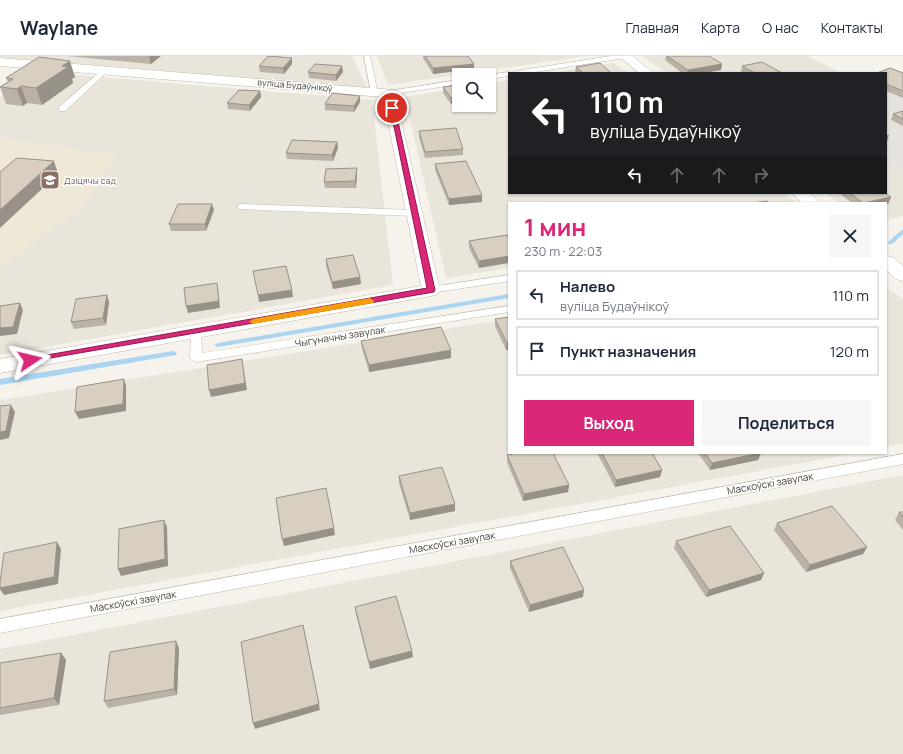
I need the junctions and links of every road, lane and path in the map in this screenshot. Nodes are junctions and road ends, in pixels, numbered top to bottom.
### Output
1 (367, 56) edge
2 (625, 56) edge
3 (0, 62) edge
4 (105, 70) junction
5 (522, 72) edge
6 (646, 72) edge
7 (508, 74) edge
8 (496, 76) edge
9 (452, 83) edge
10 (382, 92) junction
11 (62, 109) dead end
12 (801, 194) edge
13 (811, 202) edge
14 (241, 207) dead end
15 (414, 213) junction
16 (887, 262) edge
17 (903, 275) edge
18 (508, 278) edge
19 (431, 290) junction
20 (508, 309) edge
21 (196, 332) junction
22 (0, 366) edge
23 (903, 459) edge
24 (0, 626) edge

1 - 10 lane
2 - 5 lane
2 - 6 street
3 - 4 street, вуліца Будаўнікоў
4 - 10 street, вуліца Будаўнікоў
4 - 11 lane
7 - 8 lane
9 - 10 lane
10 - 15 street
12 - 13 street
14 - 15 lane
15 - 19 street
16 - 17 street
18 - 19 lane
19 - 21 street
20 - 21 lane, Чыгуначны завулак
21 - 22 street
23 - 24 lane, Маскоўскі завулак

